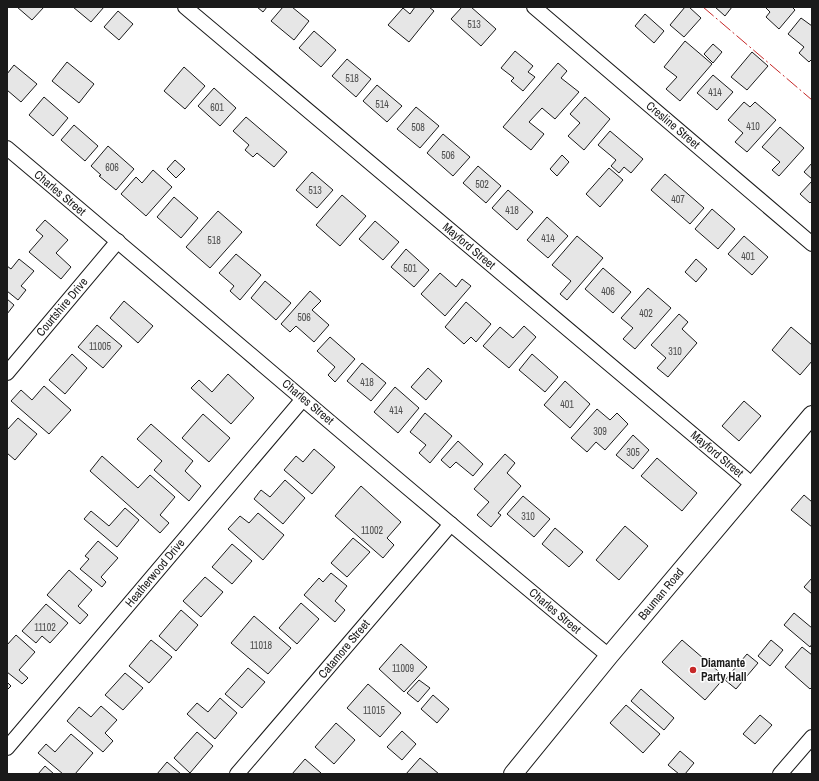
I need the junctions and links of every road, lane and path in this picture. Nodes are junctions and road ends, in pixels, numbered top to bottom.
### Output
1 (185, 7) edge
2 (534, 7) edge
3 (7, 148) edge
4 (118, 241) junction
5 (812, 244) edge
6 (7, 373) edge
7 (303, 398) junction
8 (812, 415) edge
9 (753, 484) junction
10 (451, 524) junction
11 (609, 656) junction
12 (812, 737) edge
13 (7, 748) edge
14 (237, 774) edge
15 (513, 774) edge
16 (780, 774) edge

1 - 9 street, Mayford Street
2 - 5 street, Cresline Street
3 - 4 street, Charles Street
4 - 6 street, Courtshire Drive
4 - 7 street, Charles Street
7 - 10 street, Charles Street
7 - 13 street, Heatherwood Drive
8 - 9 street, Bauman Road
9 - 11 street, Bauman Road
10 - 11 street, Charles Street
10 - 14 street, Catamore Street
11 - 15 street, Bauman Road
12 - 16 street

